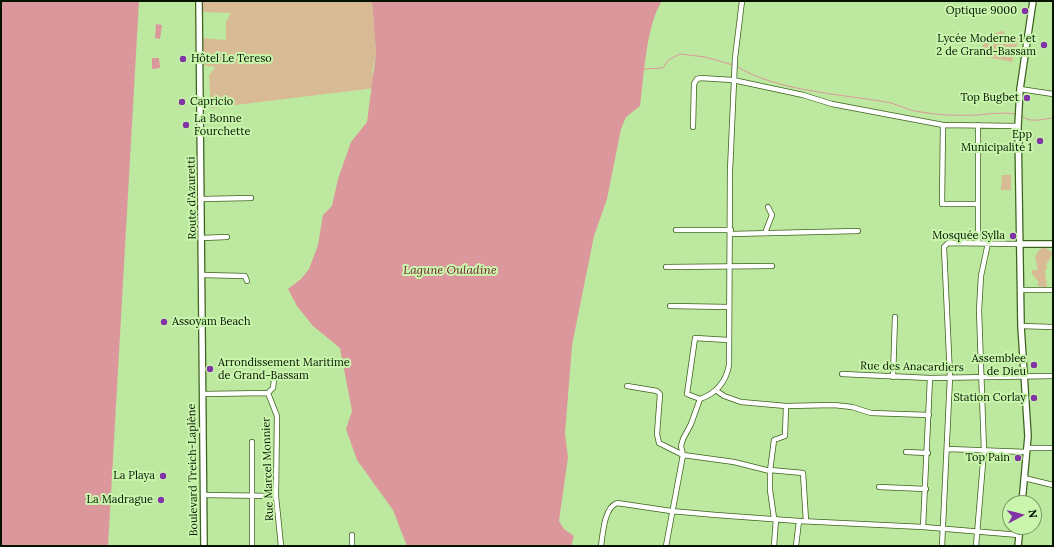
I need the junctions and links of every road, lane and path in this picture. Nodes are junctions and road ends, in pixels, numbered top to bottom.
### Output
1 (199, 1) edge
2 (742, 1) edge
3 (1033, 1) edge
4 (734, 80) junction
5 (1020, 89) junction
6 (1053, 94) edge
7 (943, 125) junction
8 (978, 125) junction
9 (1018, 126) junction
10 (694, 127) dead end
11 (251, 198) dead end
12 (202, 199) junction
13 (978, 204) junction
14 (768, 207) dead end
15 (676, 230) dead end
16 (858, 231) dead end
17 (731, 232) junction
18 (765, 233) junction
19 (227, 237) dead end
20 (202, 238) junction
21 (978, 242) junction
22 (988, 243) junction
23 (1019, 244) junction
24 (1053, 244) edge
25 (772, 266) dead end
26 (666, 267) dead end
27 (731, 267) junction
28 (202, 275) junction
29 (247, 281) dead end
30 (1020, 290) junction
31 (1053, 290) edge
32 (670, 306) dead end
33 (729, 307) junction
34 (895, 317) dead end
35 (1021, 326) junction
36 (1053, 327) edge
37 (728, 340) junction
38 (842, 374) dead end
39 (1024, 376) junction
40 (1053, 376) edge
41 (893, 377) junction
42 (981, 377) junction
43 (930, 378) junction
44 (950, 378) junction
45 (274, 380) dead end
46 (628, 386) dead end
47 (717, 390) junction
48 (268, 393) junction
49 (203, 394) junction
50 (700, 399) junction
51 (786, 406) junction
52 (929, 415) junction
53 (252, 442) dead end
54 (1053, 448) edge
55 (948, 449) junction
56 (984, 450) junction
57 (1027, 450) junction
58 (906, 452) dead end
59 (928, 453) junction
60 (683, 455) junction
61 (770, 470) junction
62 (1024, 478) junction
63 (1053, 485) edge
64 (879, 487) dead end
65 (926, 489) junction
66 (204, 495) junction
67 (252, 495) junction
68 (1023, 495) edge
69 (276, 496) junction
70 (672, 511) junction
71 (775, 518) junction
72 (799, 521) junction
73 (806, 521) junction
74 (923, 526) junction
75 (943, 528) junction
76 (978, 532) junction
77 (1002, 534) edge
78 (352, 535) dead end
79 (1019, 535) edge
80 (204, 546) edge
81 (252, 546) edge
82 (281, 546) edge
83 (352, 546) edge
84 (601, 546) edge
85 (666, 546) edge
86 (774, 546) edge
87 (796, 546) edge
88 (942, 546) edge
89 (976, 546) edge
90 (1018, 546) edge

1 - 12 street, Route d'Azuretti
2 - 4 street
3 - 5 street
4 - 7 street
4 - 10 street
4 - 17 street
5 - 6 street
5 - 9 street
7 - 8 street
7 - 13 street
8 - 9 street
8 - 13 street
9 - 23 street
11 - 12 street
12 - 20 street, Route d'Azuretti
13 - 21 street
14 - 18 street
15 - 17 street
16 - 18 street
17 - 18 street
17 - 27 street
19 - 20 street
20 - 28 street, Route d'Azuretti
21 - 22 street
21 - 44 street
22 - 23 street
22 - 42 street
23 - 24 street
23 - 30 street
25 - 27 street
26 - 27 street
27 - 33 street
28 - 29 street
28 - 49 street, Route d'Azuretti
30 - 31 street
30 - 35 street
32 - 33 street
33 - 37 street
34 - 41 street
35 - 36 street
35 - 39 street
37 - 47 street
37 - 50 street
38 - 41 street, Rue des Anacardiers
39 - 40 street, Rue des Anacardiers
39 - 42 street, Rue des Anacardiers
39 - 57 street
41 - 43 street, Rue des Anacardiers
42 - 44 street, Rue des Anacardiers
42 - 56 street
43 - 44 street, Rue des Anacardiers
43 - 52 street
44 - 55 street
45 - 48 street
46 - 60 street
47 - 50 street
47 - 51 street
48 - 49 street
48 - 69 street, Rue Marcel Monnier
49 - 66 street, Boulevard Treich-Laplène
50 - 60 street
51 - 52 street
51 - 61 street
52 - 59 street
53 - 67 street
54 - 57 street
55 - 56 street
55 - 75 street
56 - 57 street
56 - 76 street
57 - 62 street
58 - 59 street
59 - 65 street
60 - 61 street
60 - 70 street
61 - 71 street
61 - 73 street
62 - 63 street
62 - 68 street
64 - 65 street
65 - 74 street
66 - 67 street
66 - 80 street, Boulevard Treich-Laplène
67 - 69 street
67 - 81 street
69 - 82 street, Rue Marcel Monnier
70 - 71 street
70 - 84 street
70 - 85 street
71 - 72 street
71 - 86 street
72 - 73 street
72 - 87 street
73 - 74 street
74 - 75 street
75 - 76 street
75 - 88 street
76 - 77 street
76 - 89 street
78 - 83 street
79 - 90 street

